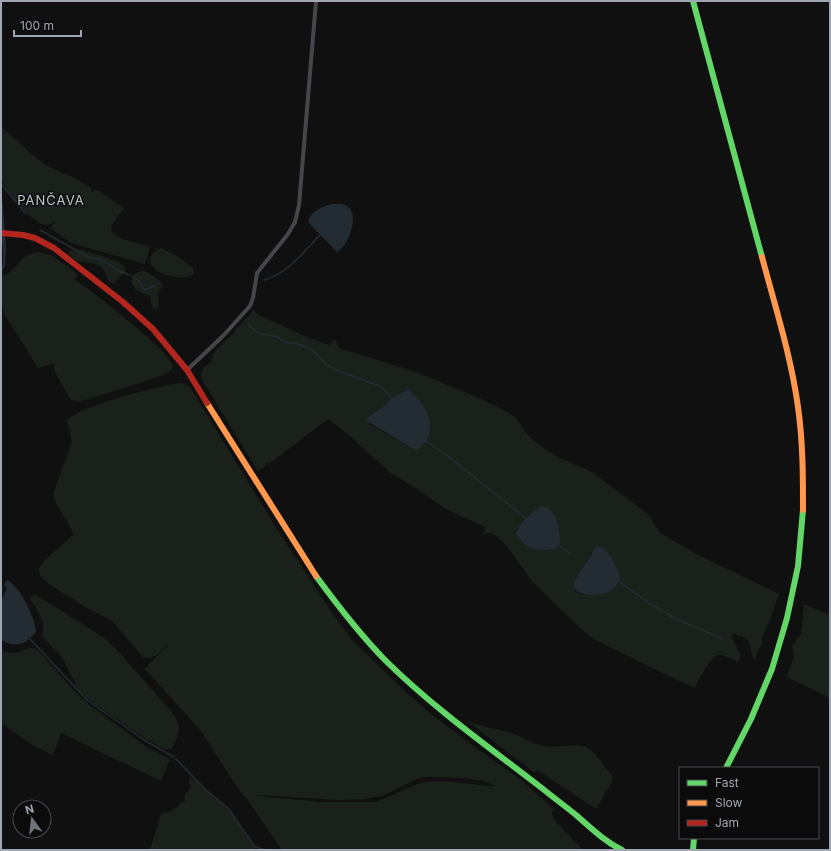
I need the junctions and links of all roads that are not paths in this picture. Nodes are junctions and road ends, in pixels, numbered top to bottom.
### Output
1 (316, 1) edge
2 (693, 1) edge
3 (1, 233) edge
4 (188, 370) junction
5 (727, 767) edge
6 (694, 839) edge
7 (622, 850) edge
8 (693, 850) edge

1 - 4 street
2 - 5 main road
3 - 4 main road
4 - 7 main road
6 - 8 main road

